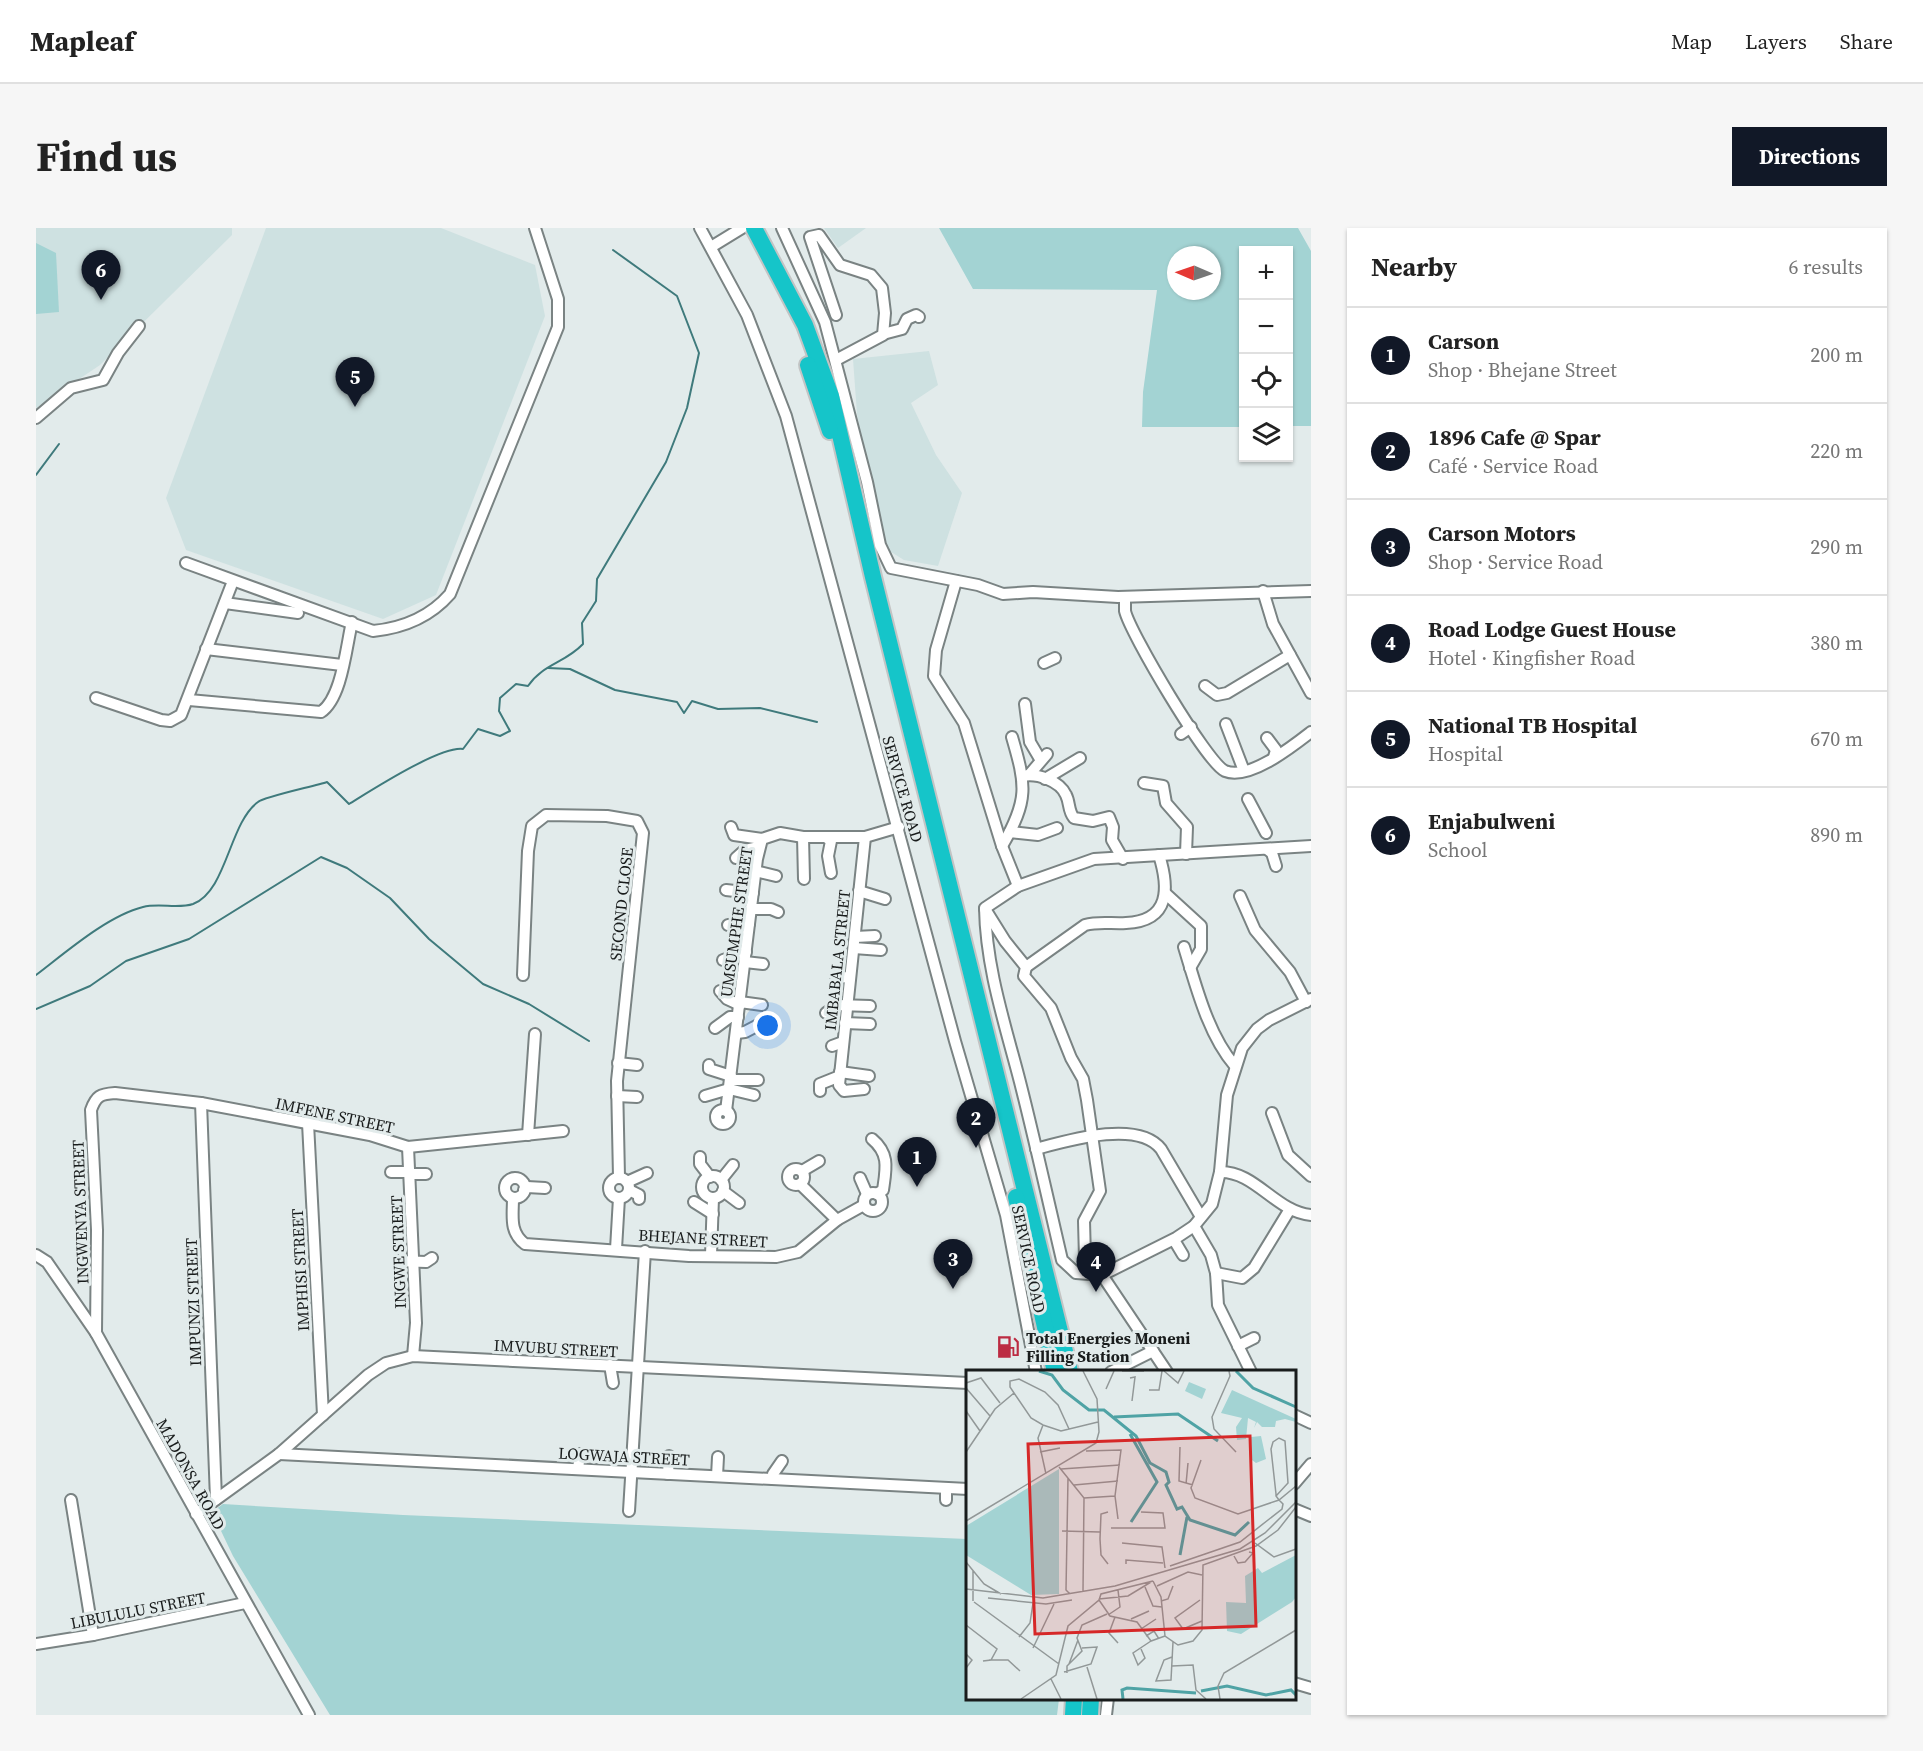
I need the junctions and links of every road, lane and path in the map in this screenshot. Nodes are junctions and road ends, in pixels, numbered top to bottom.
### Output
1 (535, 228) edge
2 (700, 228) edge
3 (782, 228) edge
4 (747, 232) edge
5 (711, 247) junction
6 (836, 315) dead end
7 (919, 317) dead end
8 (138, 326) dead end
9 (883, 334) junction
10 (836, 360) junction
11 (36, 418) edge
12 (186, 563) dead end
13 (233, 581) junction
14 (956, 581) junction
15 (1263, 591) junction
16 (1311, 591) edge
17 (1125, 597) junction
18 (225, 603) junction
19 (298, 613) dead end
20 (352, 622) junction
21 (206, 649) junction
22 (1290, 655) junction
23 (1055, 658) dead end
24 (1044, 663) dead end
25 (342, 665) junction
26 (1306, 671) edge
27 (1205, 686) dead end
28 (1311, 693) edge
29 (96, 698) dead end
30 (189, 699) junction
31 (1024, 704) dead end
32 (1226, 724) dead end
33 (1191, 727) junction
34 (1181, 734) dead end
35 (1310, 735) edge
36 (1011, 737) dead end
37 (1267, 738) dead end
38 (1274, 757) junction
39 (1080, 758) dead end
40 (1248, 768) junction
41 (1026, 776) junction
42 (1045, 779) junction
43 (1144, 783) dead end
44 (1248, 799) dead end
45 (731, 827) dead end
46 (899, 827) junction
47 (1057, 828) dead end
48 (1010, 832) junction
49 (803, 837) junction
50 (865, 837) junction
51 (827, 838) junction
52 (760, 843) junction
53 (1002, 846) junction
54 (1311, 846) edge
55 (1264, 849) junction
56 (1186, 854) junction
57 (1159, 855) junction
58 (736, 858) dead end
59 (1123, 859) junction
60 (1276, 866) dead end
61 (755, 871) junction
62 (831, 873) dead end
63 (776, 876) dead end
64 (804, 879) dead end
65 (1018, 886) junction
66 (726, 890) dead end
67 (859, 891) junction
68 (753, 893) junction
69 (1166, 894) junction
70 (1240, 896) dead end
71 (885, 899) dead end
72 (985, 908) junction
73 (751, 909) junction
74 (778, 912) dead end
75 (749, 924) junction
76 (728, 925) dead end
77 (875, 936) dead end
78 (855, 937) junction
79 (1184, 947) dead end
80 (854, 948) junction
81 (881, 950) dead end
82 (745, 957) junction
83 (723, 960) dead end
84 (763, 964) dead end
85 (1026, 967) junction
86 (1190, 968) junction
87 (523, 975) dead end
88 (836, 976) dead end
89 (850, 978) junction
90 (720, 991) dead end
91 (1309, 1000) edge
92 (740, 1003) junction
93 (762, 1005) dead end
94 (846, 1005) junction
95 (870, 1006) dead end
96 (826, 1013) dead end
97 (738, 1017) junction
98 (764, 1022) dead end
99 (845, 1023) junction
100 (870, 1024) dead end
101 (716, 1028) dead end
102 (736, 1033) junction
103 (534, 1034) dead end
104 (843, 1042) junction
105 (832, 1046) dead end
106 (618, 1063) junction
107 (637, 1065) dead end
108 (709, 1065) dead end
109 (1235, 1066) junction
110 (869, 1076) dead end
111 (839, 1078) junction
112 (758, 1080) dead end
113 (731, 1082) junction
114 (864, 1089) dead end
115 (820, 1091) dead end
116 (101, 1094) joint
117 (754, 1095) dead end
118 (617, 1096) junction
119 (705, 1096) dead end
120 (637, 1097) dead end
121 (201, 1103) junction
122 (726, 1111) dead end
123 (1272, 1113) dead end
124 (308, 1123) junction
125 (563, 1131) dead end
126 (1091, 1134) junction
127 (528, 1135) junction
128 (872, 1139) dead end
129 (408, 1147) junction
130 (1036, 1149) junction
131 (700, 1157) dead end
132 (819, 1161) dead end
133 (733, 1165) dead end
134 (391, 1172) dead end
135 (1220, 1172) junction
136 (409, 1173) junction
137 (647, 1173) dead end
138 (426, 1174) dead end
139 (1311, 1176) edge
140 (715, 1178) junction
141 (861, 1178) dead end
142 (625, 1183) junction
143 (545, 1184) dead end
144 (524, 1187) junction
145 (723, 1191) junction
146 (513, 1198) junction
147 (618, 1198) junction
148 (713, 1198) junction
149 (870, 1198) junction
150 (639, 1199) dead end
151 (694, 1202) dead end
152 (739, 1203) dead end
153 (1290, 1209) junction
154 (713, 1214) junction
155 (1311, 1215) edge
156 (837, 1220) junction
157 (1198, 1222) junction
158 (1174, 1240) junction
159 (616, 1249) junction
160 (645, 1251) junction
161 (36, 1255) edge
162 (711, 1255) junction
163 (1183, 1255) dead end
164 (432, 1258) dead end
165 (398, 1261) dead end
166 (413, 1261) junction
167 (1216, 1273) junction
168 (1098, 1275) junction
169 (96, 1333) junction
170 (1254, 1338) dead end
171 (1238, 1346) junction
172 (1153, 1351) junction
173 (413, 1356) junction
174 (610, 1365) junction
175 (639, 1367) junction
176 (1036, 1370) edge
177 (1055, 1370) edge
178 (1070, 1370) edge
179 (1113, 1370) edge
180 (1166, 1370) edge
181 (1250, 1370) edge
182 (613, 1383) dead end
183 (966, 1383) edge
184 (323, 1415) junction
185 (1296, 1416) edge
186 (1311, 1423) edge
187 (279, 1454) junction
188 (580, 1454) dead end
189 (669, 1456) dead end
190 (718, 1457) dead end
191 (782, 1461) dead end
192 (1311, 1464) edge
193 (579, 1469) junction
194 (632, 1472) junction
195 (668, 1474) junction
196 (717, 1476) junction
197 (773, 1479) junction
198 (1296, 1482) edge
199 (946, 1488) junction
200 (966, 1489) edge
201 (216, 1499) junction
202 (71, 1500) dead end
203 (946, 1500) dead end
204 (1296, 1510) edge
205 (629, 1511) dead end
206 (196, 1514) junction
207 (1311, 1516) edge
208 (245, 1603) junction
209 (93, 1635) junction
210 (36, 1644) edge
211 (1296, 1684) edge
212 (1311, 1688) edge
213 (1074, 1700) edge
214 (1092, 1700) edge
215 (1108, 1700) edge
216 (309, 1715) edge
217 (1073, 1715) edge
218 (1090, 1715) edge
219 (1106, 1715) edge

1 - 20 street
2 - 5 street, SERVICE ROAD
3 - 10 street
4 - 5 street
4 - 177 highway
4 - 178 highway
5 - 46 street, SERVICE ROAD
6 - 9 street
7 - 9 street
8 - 11 street
9 - 10 street
10 - 14 street
12 - 13 street
13 - 18 street
13 - 20 street
14 - 17 street
14 - 53 street
15 - 16 street
15 - 17 street
15 - 22 street
17 - 33 street
18 - 19 street
18 - 21 street
20 - 25 street
21 - 25 street
21 - 30 street
22 - 26 street
22 - 27 street
23 - 24 street
25 - 30 street
26 - 28 street
29 - 30 street
31 - 41 street
32 - 40 street
33 - 34 street
33 - 40 street
35 - 38 street
36 - 41 street
37 - 38 street
38 - 40 street
39 - 42 street
41 - 42 street
41 - 48 street
42 - 59 street
43 - 56 street
44 - 55 street
45 - 52 street
46 - 50 street, UMSUMPHE STREET
46 - 176 street, SERVICE ROAD
47 - 48 street
48 - 53 street
49 - 51 street, UMSUMPHE STREET
49 - 52 street, UMSUMPHE STREET
49 - 64 street
50 - 51 street, UMSUMPHE STREET
50 - 67 street, IMBABALA STREET
51 - 62 street
52 - 58 street
52 - 61 street, UMSUMPHE STREET
53 - 65 street
54 - 55 street
55 - 56 street
55 - 60 street
56 - 57 street
57 - 59 street
57 - 69 street
59 - 65 street
61 - 63 street
61 - 68 street, UMSUMPHE STREET
65 - 72 street
66 - 68 street
67 - 71 street
67 - 78 street, IMBABALA STREET
68 - 73 street, UMSUMPHE STREET
69 - 85 street
69 - 86 street
70 - 91 street
72 - 85 street
72 - 130 street
73 - 74 street
73 - 75 street, UMSUMPHE STREET
75 - 76 street
75 - 82 street, UMSUMPHE STREET
77 - 78 street
78 - 80 street, IMBABALA STREET
79 - 86 street
80 - 81 street
80 - 89 street, IMBABALA STREET
82 - 83 street
82 - 84 street
82 - 92 street, UMSUMPHE STREET
85 - 126 street
86 - 109 street
87 - 106 street, SECOND CLOSE
88 - 89 street
89 - 94 street, IMBABALA STREET
90 - 92 street
91 - 109 street
92 - 93 street
92 - 97 street, UMSUMPHE STREET
94 - 95 street
94 - 96 street
94 - 99 street, IMBABALA STREET
97 - 101 street
97 - 102 street, UMSUMPHE STREET
98 - 102 street
99 - 100 street
99 - 104 street, IMBABALA STREET
102 - 113 street, UMSUMPHE STREET
103 - 127 street
104 - 105 street
104 - 111 street, IMBABALA STREET
106 - 107 street
106 - 118 street, SECOND CLOSE
108 - 113 street
109 - 135 street
110 - 111 street
111 - 114 street
111 - 115 street
112 - 113 street
113 - 117 street
113 - 119 street
113 - 122 street, UMSUMPHE STREET
116 - 121 street, IMFENE STREET
116 - 169 street, INGWENYA STREET
118 - 120 street
118 - 142 street, SECOND CLOSE
121 - 124 street, IMFENE STREET
121 - 201 street, IMPUNZI STREET
123 - 139 street
124 - 129 street, IMFENE STREET
124 - 184 street, IMPHISI STREET
125 - 127 street, IMFENE STREET
126 - 130 street
126 - 157 street
126 - 168 street
127 - 129 street, IMFENE STREET
128 - 149 street
129 - 136 street, INGWE STREET
130 - 168 street
131 - 140 street
132 - 156 street
133 - 140 street
134 - 136 street
135 - 153 street
135 - 157 street
136 - 138 street
136 - 166 street, INGWE STREET
137 - 142 street
140 - 145 street
140 - 148 street
141 - 149 street
142 - 147 street
142 - 147 street
142 - 150 street
143 - 144 street
144 - 146 street
144 - 146 street
145 - 148 street
145 - 152 street
146 - 159 street, BHEJANE STREET
147 - 159 street
148 - 154 street
149 - 156 street, BHEJANE STREET
151 - 154 street
153 - 155 street
153 - 167 street
154 - 162 street
156 - 162 street, BHEJANE STREET
157 - 158 street
157 - 167 street
158 - 163 street
158 - 168 street
159 - 160 street, BHEJANE STREET
160 - 162 street, BHEJANE STREET
160 - 175 street
161 - 169 street, MADONSA ROAD
164 - 166 street
165 - 166 street
166 - 173 street, INGWE STREET
167 - 171 street
168 - 172 street
169 - 206 street, MADONSA ROAD
170 - 171 street
171 - 181 street
172 - 179 street
172 - 180 street
173 - 174 street, IMVUBU STREET
173 - 184 street, IMVUBU STREET
174 - 175 street, IMVUBU STREET
174 - 182 street
175 - 183 street, IMVUBU STREET
175 - 194 street
184 - 187 street, IMVUBU STREET
185 - 186 street
187 - 193 street, LOGWAJA STREET
187 - 201 street, IMVUBU STREET
188 - 193 street
189 - 195 street
190 - 196 street
191 - 197 street
192 - 198 street
193 - 194 street, LOGWAJA STREET
194 - 195 street, LOGWAJA STREET
194 - 205 street
195 - 196 street, LOGWAJA STREET
196 - 197 street, LOGWAJA STREET
197 - 199 street, LOGWAJA STREET
199 - 200 street, LOGWAJA STREET
199 - 203 street
201 - 206 street, IMVUBU STREET
202 - 209 street
204 - 207 street
206 - 208 street, MADONSA ROAD
208 - 209 street, LIBULULU STREET
208 - 216 street, MADONSA ROAD
209 - 210 street, LIBULULU STREET
211 - 212 street
213 - 217 highway
214 - 218 highway
215 - 219 street

